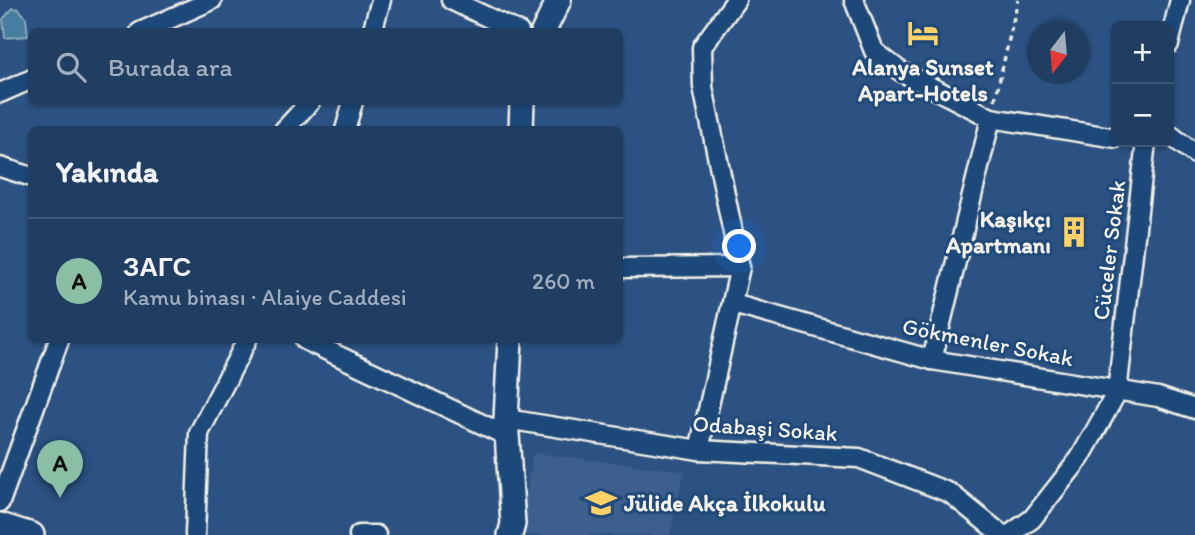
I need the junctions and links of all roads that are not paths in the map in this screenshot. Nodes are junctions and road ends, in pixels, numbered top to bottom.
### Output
1 (212, 0) edge
2 (381, 0) edge
3 (451, 0) edge
4 (559, 0) edge
5 (736, 0) edge
6 (854, 0) edge
7 (1180, 0) edge
8 (1174, 24) edge
9 (149, 28) edge
10 (373, 28) edge
11 (510, 28) edge
12 (545, 28) edge
13 (28, 81) edge
14 (0, 93) edge
15 (307, 105) edge
16 (352, 105) edge
17 (522, 105) edge
18 (991, 118) junction
19 (288, 126) edge
20 (346, 126) edge
21 (521, 126) edge
22 (1111, 137) edge
23 (1174, 138) edge
24 (1145, 147) edge
25 (1195, 154) edge
26 (0, 167) edge
27 (28, 176) edge
28 (740, 267) junction
29 (623, 268) edge
30 (733, 304) junction
31 (58, 343) edge
32 (245, 343) edge
33 (312, 343) edge
34 (510, 343) edge
35 (932, 360) junction
36 (1117, 392) junction
37 (1195, 409) edge
38 (507, 427) junction
39 (699, 450) junction
40 (0, 502) edge
41 (0, 525) edge
42 (32, 535) edge
43 (195, 535) edge
44 (359, 535) edge
45 (376, 535) edge
46 (510, 535) edge
47 (1002, 535) edge
48 (1009, 535) edge

1 - 9 street
2 - 10 street
3 - 11 street
4 - 12 street
5 - 28 street
6 - 18 street
7 - 8 street
13 - 14 street
15 - 19 street
16 - 20 street
17 - 21 street
18 - 22 street
18 - 35 street
23 - 25 street
24 - 36 street, Cüceler Sokak
26 - 27 street
28 - 29 street
28 - 30 street
30 - 35 street, Gökmenler Sokak
30 - 39 street
31 - 40 street
32 - 43 street
33 - 38 street, Odabaşi Sokak
34 - 38 street
35 - 36 street, Gökmenler Sokak
36 - 37 street, Gökmenler Sokak
36 - 48 street, Cüceler Sokak
38 - 39 street, Odabaşi Sokak
38 - 46 street
39 - 47 street, Odabaşi Sokak
41 - 42 street
44 - 45 street

